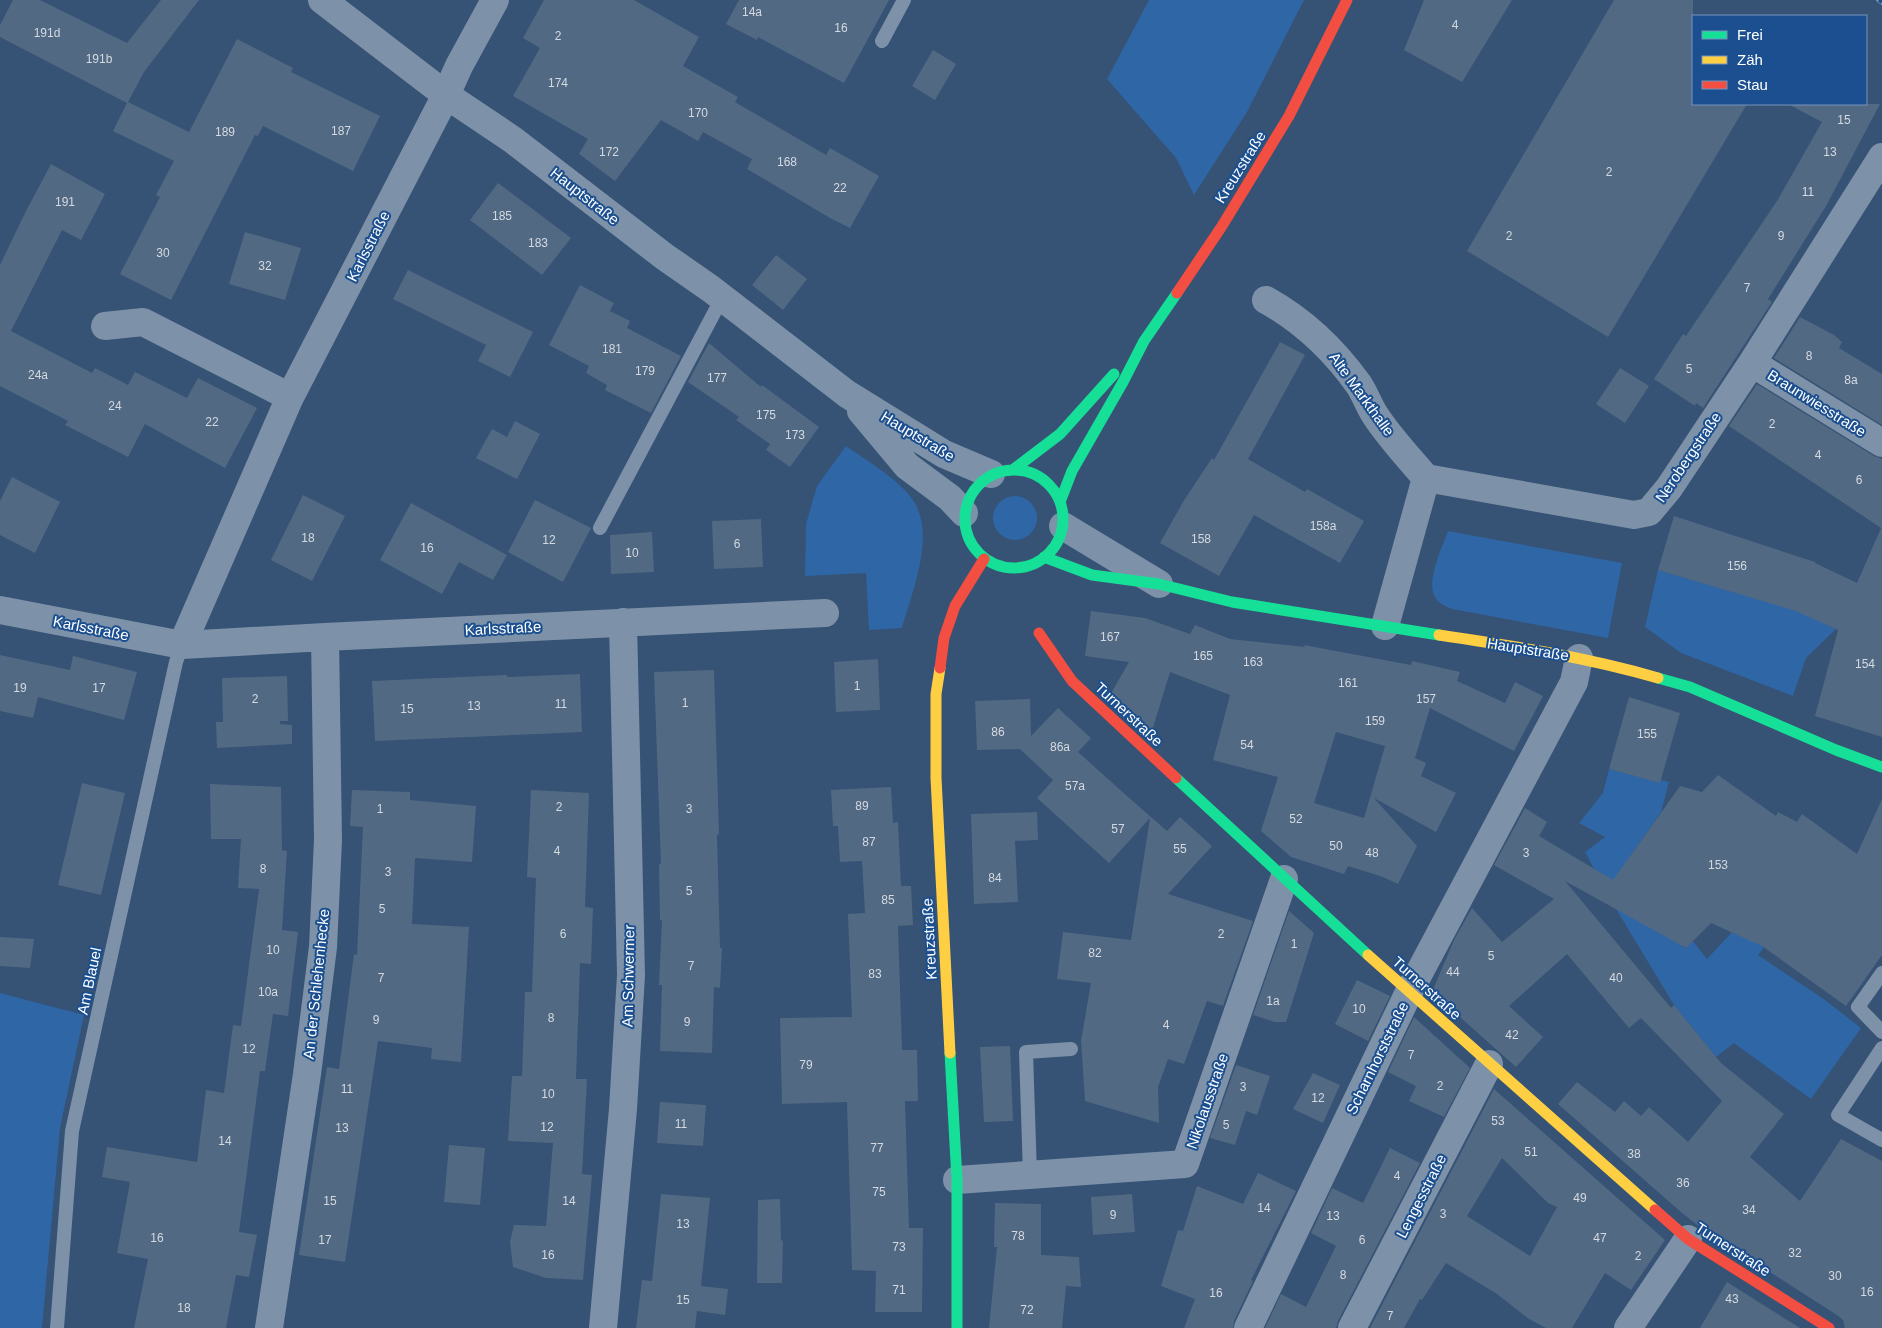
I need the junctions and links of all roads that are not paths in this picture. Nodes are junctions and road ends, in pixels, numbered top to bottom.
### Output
1 (322, 0) edge
2 (495, 0) edge
3 (904, 0) edge
4 (1347, 0) edge
5 (882, 41) dead end
6 (446, 95) junction
7 (1882, 157) edge
8 (722, 298) junction
9 (1266, 300) dead end
10 (105, 326) dead end
11 (1144, 341) junction
12 (1752, 363) junction
13 (848, 394) junction
14 (290, 397) junction
15 (1882, 443) edge
16 (1003, 472) junction
17 (1426, 478) junction
18 (964, 513) junction
19 (1062, 514) junction
20 (600, 528) dead end
21 (1044, 557) junction
22 (984, 559) junction
23 (1159, 584) junction
24 (0, 610) edge
25 (825, 613) dead end
26 (622, 622) junction
27 (1385, 626) junction
28 (1039, 633) dead end
29 (325, 637) junction
30 (182, 646) junction
31 (1579, 658) junction
32 (1882, 767) edge
33 (1284, 879) junction
34 (1882, 973) edge
35 (1409, 992) junction
36 (1882, 1032) edge
37 (1882, 1048) edge
38 (1071, 1049) dead end
39 (1489, 1064) junction
40 (1882, 1140) edge
41 (1030, 1175) junction
42 (957, 1180) junction
43 (1688, 1239) junction
44 (57, 1328) edge
45 (269, 1328) edge
46 (603, 1328) edge
47 (957, 1328) edge
48 (1248, 1328) edge
49 (1352, 1328) edge
50 (1628, 1328) edge
51 (1829, 1328) edge

1 - 6 street, Hauptstraße
2 - 6 street, Karlsstraße
3 - 5 lane
4 - 11 street, Kreuzstraße
6 - 8 street, Hauptstraße
6 - 14 street, Karlsstraße
7 - 12 street, Nerobergstraße
8 - 13 street, Hauptstraße
8 - 20 lane
9 - 17 street, Alte Markthalle
10 - 14 street
11 - 16 street, Kreuzstraße
11 - 19 street, Kreuzstraße
12 - 15 street, Braunwiesstraße
12 - 17 street, Nerobergstraße
13 - 16 street, Hauptstraße
13 - 18 street, Hauptstraße
14 - 30 street, Karlsstraße
16 - 18 street
16 - 19 street, Hauptstraße
17 - 27 street
18 - 22 street
19 - 21 street
19 - 23 street, Hauptstraße
21 - 22 street
21 - 23 street, Hauptstraße
22 - 42 street, Kreuzstraße
23 - 27 street, Hauptstraße
24 - 30 street, Karlsstraße
25 - 26 street, Karlsstraße
26 - 29 street, Karlsstraße
26 - 46 street, Am Schwermer
27 - 31 street, Hauptstraße
28 - 33 street, Turnerstraße
29 - 30 street, Karlsstraße
29 - 45 street, An der Schlehenhecke
30 - 44 lane, Am Blauel
31 - 32 street, Hauptstraße
31 - 35 street, Scharnhorststraße
33 - 35 street, Turnerstraße
33 - 41 street, Nikolausstraße
34 - 36 lane
35 - 39 street, Turnerstraße
35 - 48 street, Scharnhorststraße
37 - 40 lane
38 - 41 lane
39 - 43 street, Turnerstraße
39 - 49 street, Lengesstraße
41 - 42 street, Nikolausstraße
42 - 47 street, Kreuzstraße
43 - 50 street
43 - 51 street, Turnerstraße

